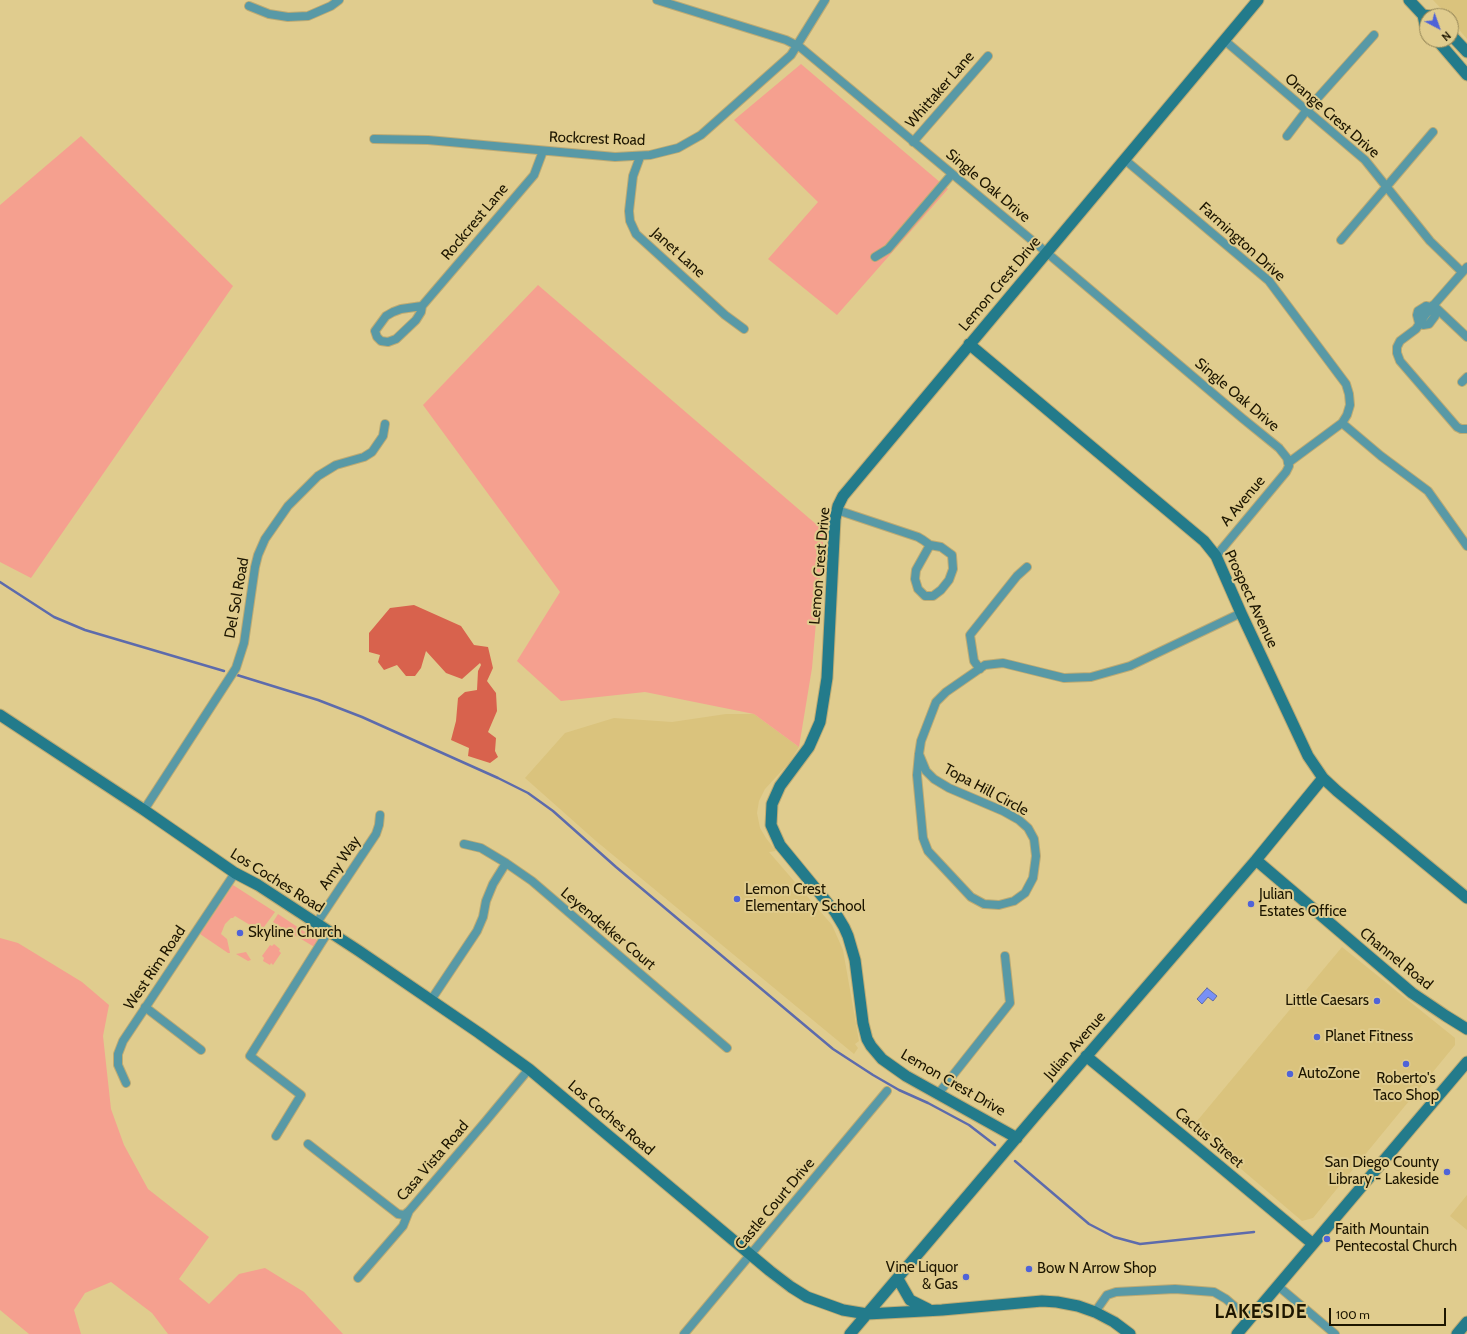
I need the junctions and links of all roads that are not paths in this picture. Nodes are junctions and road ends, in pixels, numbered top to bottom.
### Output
1 (339, 0) edge
2 (657, 0) edge
3 (825, 0) edge
4 (1258, 0) edge
5 (1409, 0) edge
6 (249, 6) dead end
7 (1419, 8) edge
8 (1374, 35) dead end
9 (1224, 40) junction
10 (1459, 44) edge
11 (797, 45) junction
12 (1444, 48) edge
13 (1467, 52) edge
14 (988, 56) dead end
15 (1467, 75) edge
16 (1306, 111) junction
17 (1433, 132) dead end
18 (1286, 136) dead end
19 (374, 139) dead end
20 (914, 142) junction
21 (543, 151) junction
22 (640, 157) junction
23 (1124, 159) junction
24 (952, 174) junction
25 (1386, 187) junction
26 (1341, 240) dead end
27 (1046, 252) junction
28 (875, 257) dead end
29 (1464, 270) edge
30 (422, 306) junction
31 (1432, 306) junction
32 (1419, 323) junction
33 (744, 328) dead end
34 (1467, 337) edge
35 (969, 344) junction
36 (1342, 423) junction
37 (385, 424) dead end
38 (1467, 429) edge
39 (1288, 463) junction
40 (837, 510) junction
41 (930, 545) junction
42 (1467, 546) edge
43 (1216, 556) junction
44 (1027, 567) dead end
45 (1241, 613) junction
46 (980, 669) junction
47 (0, 715) edge
48 (919, 754) junction
49 (1324, 778) junction
50 (144, 810) junction
51 (380, 815) dead end
52 (464, 844) dead end
53 (1256, 860) junction
54 (506, 863) junction
55 (235, 873) junction
56 (1467, 898) edge
57 (316, 924) junction
58 (328, 932) junction
59 (1005, 956) dead end
60 (431, 1000) junction
61 (145, 1007) junction
62 (1467, 1029) edge
63 (727, 1048) dead end
64 (201, 1050) dead end
65 (1086, 1056) junction
66 (1467, 1062) edge
67 (528, 1069) junction
68 (126, 1083) dead end
69 (887, 1091) dead end
70 (938, 1094) junction
71 (276, 1136) dead end
72 (1017, 1138) junction
73 (308, 1144) dead end
74 (409, 1211) junction
75 (1313, 1244) junction
76 (750, 1255) junction
77 (358, 1278) dead end
78 (898, 1279) junction
79 (1278, 1286) junction
80 (930, 1310) junction
81 (1095, 1312) junction
82 (867, 1314) junction
83 (1249, 1319) junction
84 (1467, 1322) edge
85 (684, 1334) edge
86 (850, 1334) edge
87 (1130, 1334) edge
88 (1237, 1334) edge
89 (1335, 1334) edge
90 (1457, 1334) edge

1 - 6 street
2 - 11 street, Single Oak Drive
3 - 11 street, Rockcrest Road
4 - 9 street, Lemon Crest Drive
5 - 7 street
8 - 16 street
9 - 16 street, Orange Crest Drive
9 - 23 street, Lemon Crest Drive
10 - 13 street
11 - 20 street, Single Oak Drive
11 - 22 street, Rockcrest Road
12 - 15 street
14 - 20 street, Whittaker Lane
16 - 18 street
16 - 25 street, Orange Crest Drive
17 - 25 street
19 - 21 street, Rockcrest Road
20 - 24 street, Single Oak Drive
21 - 22 street, Rockcrest Road
21 - 30 street, Rockcrest Lane
22 - 33 street, Janet Lane
23 - 27 street, Lemon Crest Drive
23 - 36 street, Farmington Drive
24 - 27 street, Single Oak Drive
24 - 28 street
25 - 26 street
25 - 29 street, Orange Crest Drive
27 - 35 street, Lemon Crest Drive
27 - 39 street, Single Oak Drive
29 - 31 street
30 - 30 street, Rockcrest Lane
31 - 32 street
31 - 32 street
31 - 32 street
31 - 34 street
32 - 38 street
35 - 40 street, Lemon Crest Drive
35 - 43 street, Prospect Avenue
36 - 39 street, Farmington Drive
36 - 42 street
37 - 50 street, Del Sol Road
39 - 43 street, A Avenue
40 - 41 street
40 - 70 street, Lemon Crest Drive
41 - 41 street
43 - 45 street, Prospect Avenue
44 - 46 street
45 - 46 street, Topa Hill Circle
45 - 49 street, Prospect Avenue
46 - 48 street, Topa Hill Circle
47 - 50 street, Los Coches Road
48 - 48 street, Topa Hill Circle
49 - 53 street, Julian Avenue
49 - 56 street, Prospect Avenue
50 - 55 street, Los Coches Road
51 - 57 street, Amy Way
52 - 54 street, Leyendekker Court
53 - 62 street, Channel Road
53 - 65 street, Julian Avenue
54 - 60 street
54 - 63 street, Leyendekker Court
55 - 57 street, Los Coches Road
55 - 61 street, West Rim Road
57 - 58 street, Los Coches Road
58 - 60 street, Los Coches Road
58 - 71 street
59 - 70 street
60 - 67 street, Los Coches Road
61 - 64 street
61 - 68 street, West Rim Road
65 - 72 street, Julian Avenue
65 - 75 street, Cactus Street
66 - 75 street
67 - 74 street, Casa Vista Road
67 - 76 street, Los Coches Road
69 - 76 street, Castle Court Drive
70 - 72 street, Lemon Crest Drive
72 - 78 street, Julian Avenue
73 - 74 street, Casa Vista Road
74 - 77 street
75 - 79 street
76 - 82 street, Los Coches Road
76 - 85 street, Castle Court Drive
78 - 80 street
78 - 82 street, Julian Avenue
79 - 83 street
79 - 89 street
80 - 81 street, Los Coches Road
80 - 82 street, Los Coches Road
81 - 83 street
81 - 87 street, Los Coches Road
82 - 86 street, Julian Avenue
83 - 88 street
84 - 90 street

